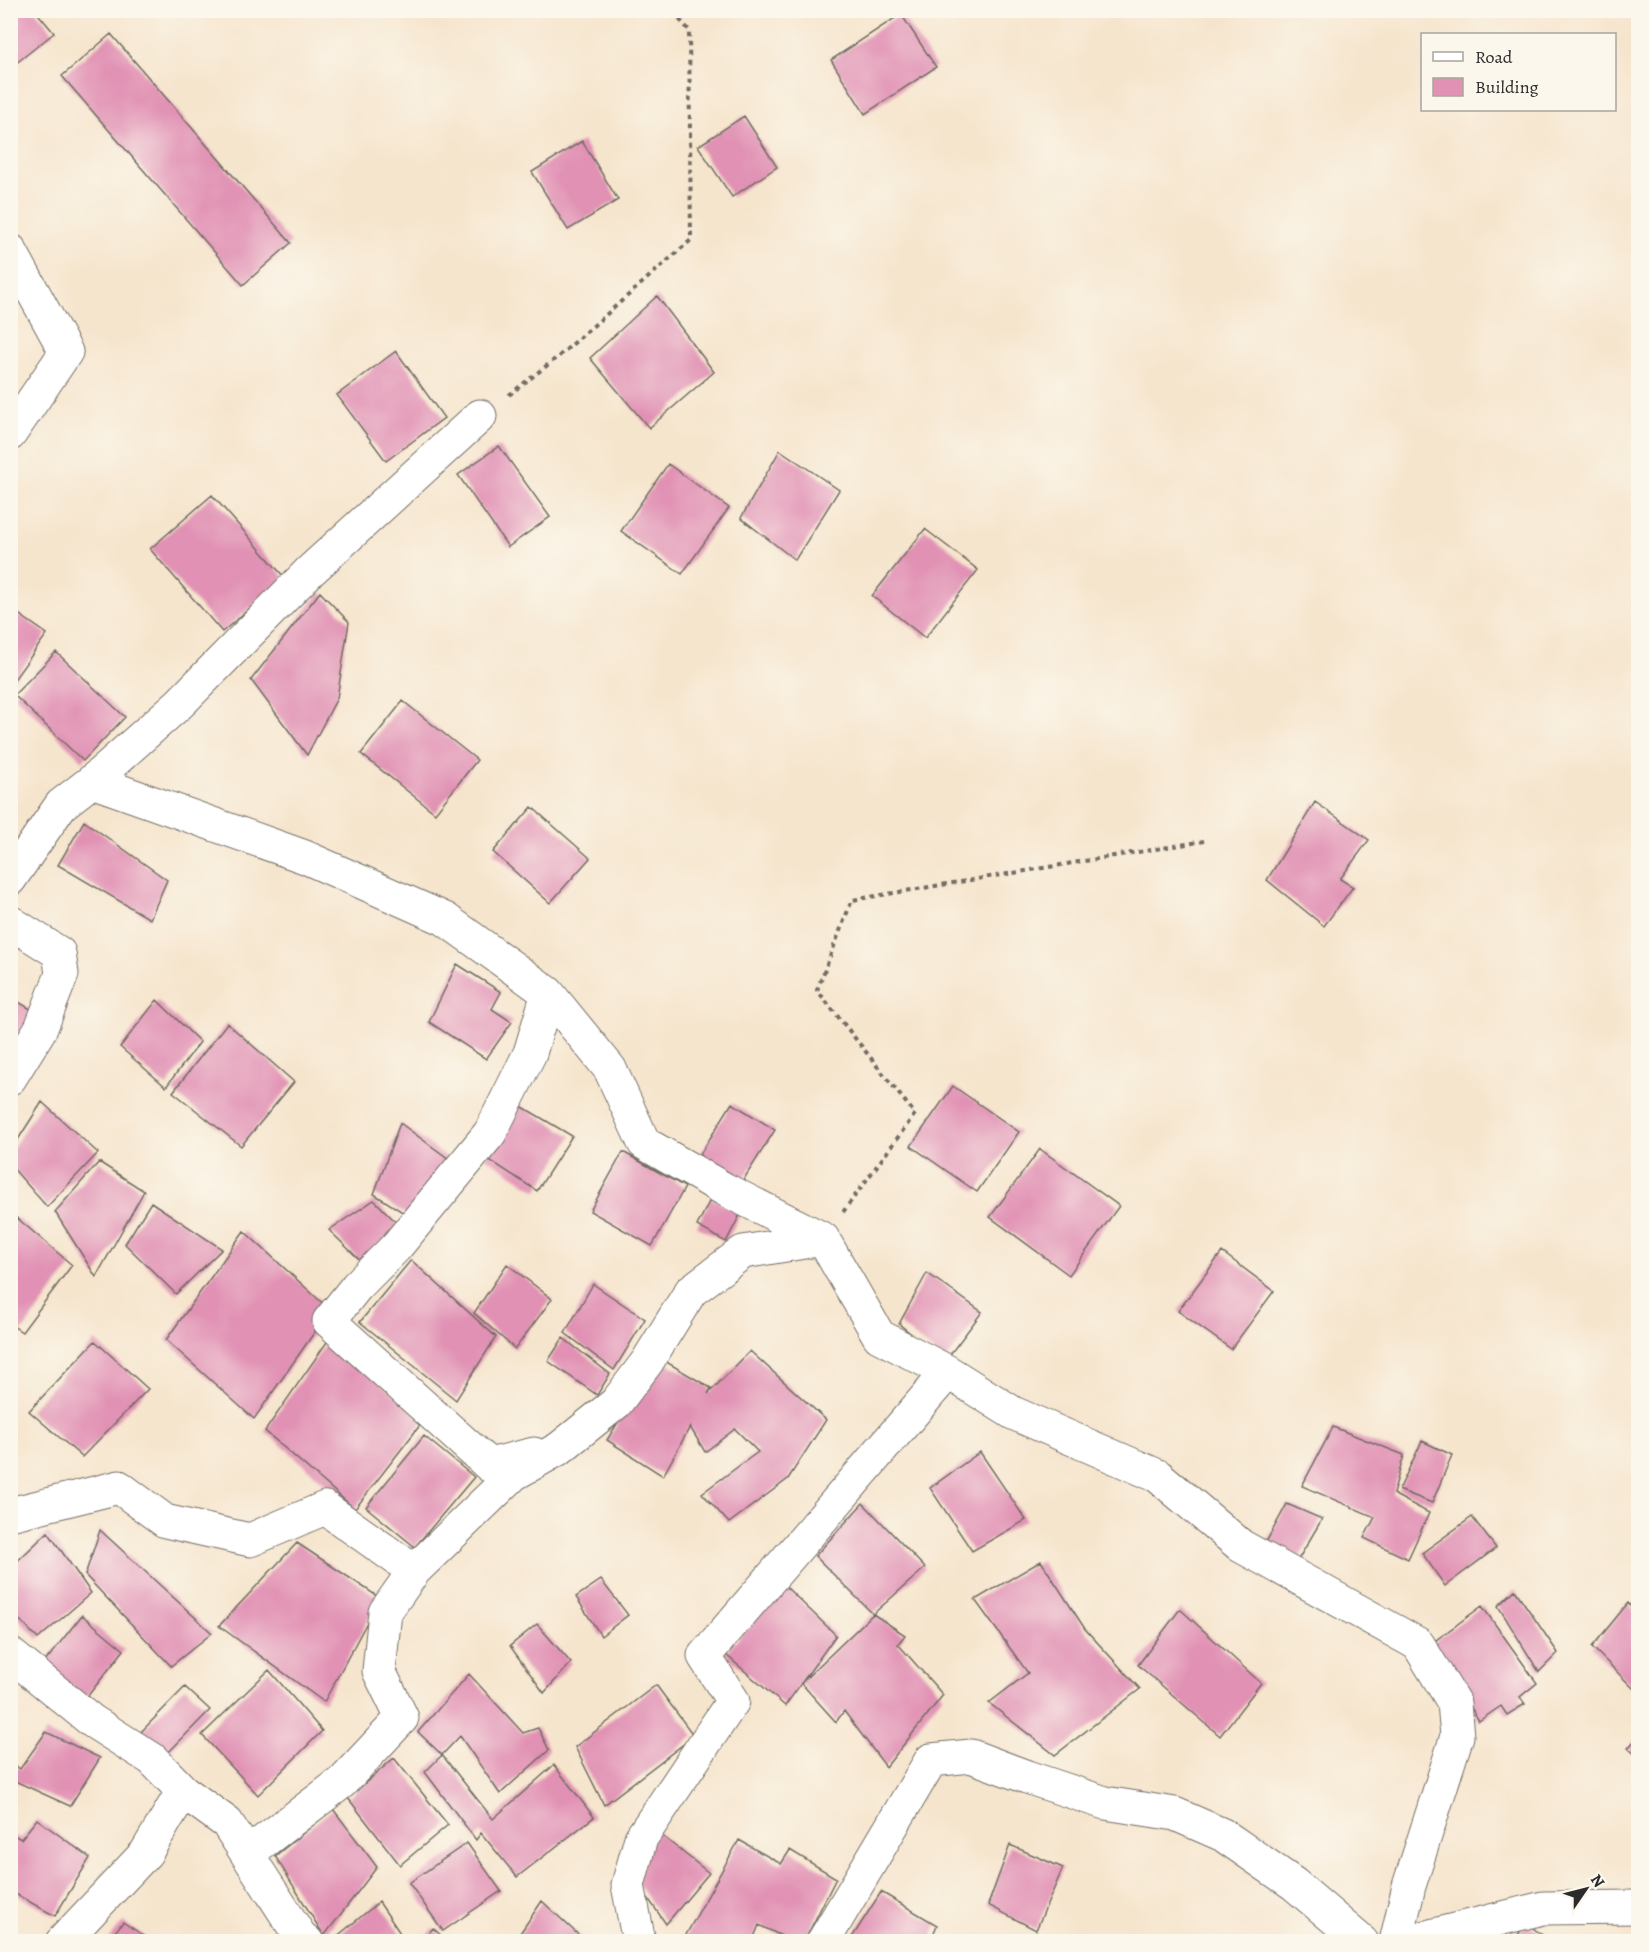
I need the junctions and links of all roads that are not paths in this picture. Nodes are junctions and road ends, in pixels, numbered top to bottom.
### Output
1 (10, 250) edge
2 (480, 416) road end
3 (10, 434) edge
4 (92, 781) junction
5 (10, 879) edge
6 (10, 922) edge
7 (548, 993) junction
8 (10, 1078) edge
9 (823, 1239) junction
10 (948, 1372) junction
11 (560, 1448) junction
12 (10, 1514) edge
13 (414, 1571) junction
14 (10, 1654) edge
15 (183, 1791) junction
16 (247, 1854) junction
17 (1638, 1907) edge
18 (62, 1941) edge
19 (307, 1941) edge
20 (639, 1941) edge
21 (823, 1941) edge
22 (1362, 1941) edge
23 (1396, 1941) edge
24 (1407, 1941) edge

1 - 3 street
2 - 4 street
4 - 5 street
4 - 7 street
6 - 8 street
7 - 9 street
7 - 11 street
9 - 10 street
9 - 11 street
10 - 20 street
10 - 23 street
11 - 13 street
12 - 13 street
13 - 16 street
14 - 15 street
15 - 16 street
15 - 18 street
16 - 19 street
17 - 24 street
21 - 22 street

